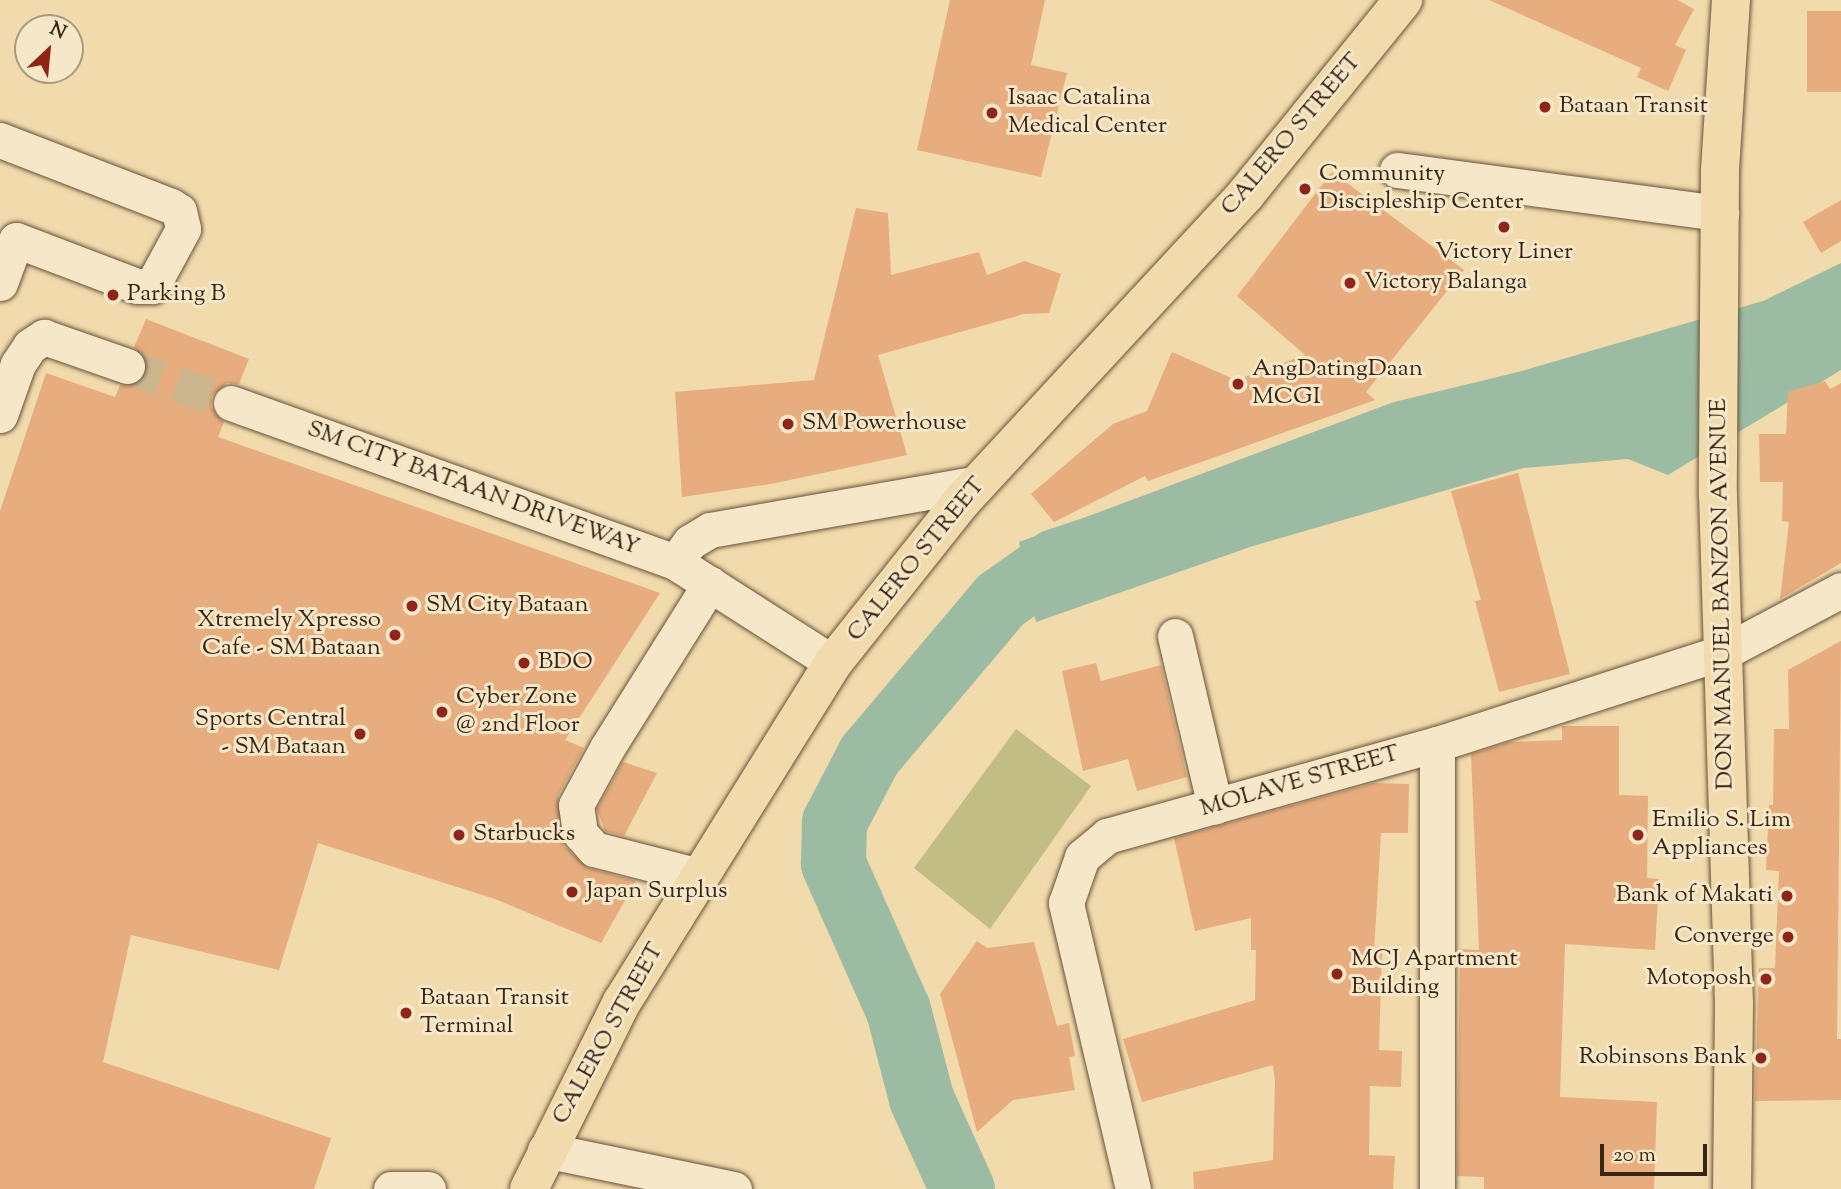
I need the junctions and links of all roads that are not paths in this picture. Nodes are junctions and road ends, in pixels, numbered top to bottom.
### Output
1 (1403, 0) edge
2 (1731, 0) edge
3 (0, 140) edge
4 (1397, 170) dead end
5 (1721, 213) junction
6 (0, 283) edge
7 (127, 366) tunnel mouth
8 (231, 403) tunnel mouth
9 (0, 415) edge
10 (979, 483) junction
11 (675, 562) junction
12 (710, 584) junction
13 (1841, 590) edge
14 (1175, 636) dead end
15 (1724, 652) junction
16 (833, 663) junction
17 (1437, 744) junction
18 (1215, 806) junction
19 (699, 876) junction
20 (545, 1150) junction
21 (391, 1189) edge
22 (428, 1189) edge
23 (529, 1189) edge
24 (734, 1189) edge
25 (1133, 1189) edge
26 (1437, 1189) edge
27 (1732, 1189) edge

1 - 10 main road, CALERO STREET
2 - 5 main road, DON MANUEL BANZON AVENUE
3 - 6 street
4 - 5 street
5 - 15 main road, DON MANUEL BANZON AVENUE
7 - 9 street
8 - 11 street, SM CITY BATAAN DRIVEWAY
10 - 11 street
10 - 16 main road, CALERO STREET
11 - 12 street, SM CITY BATAAN DRIVEWAY
12 - 16 street, SM CITY BATAAN DRIVEWAY
12 - 19 street
13 - 15 street, MOLAVE STREET
14 - 18 street
15 - 17 street, MOLAVE STREET
15 - 27 main road, DON MANUEL BANZON AVENUE
16 - 19 main road, CALERO STREET
17 - 18 street, MOLAVE STREET
17 - 26 street
18 - 25 street, MOLAVE STREET
19 - 20 main road, CALERO STREET
20 - 23 main road, CALERO STREET
20 - 24 street
21 - 22 street

